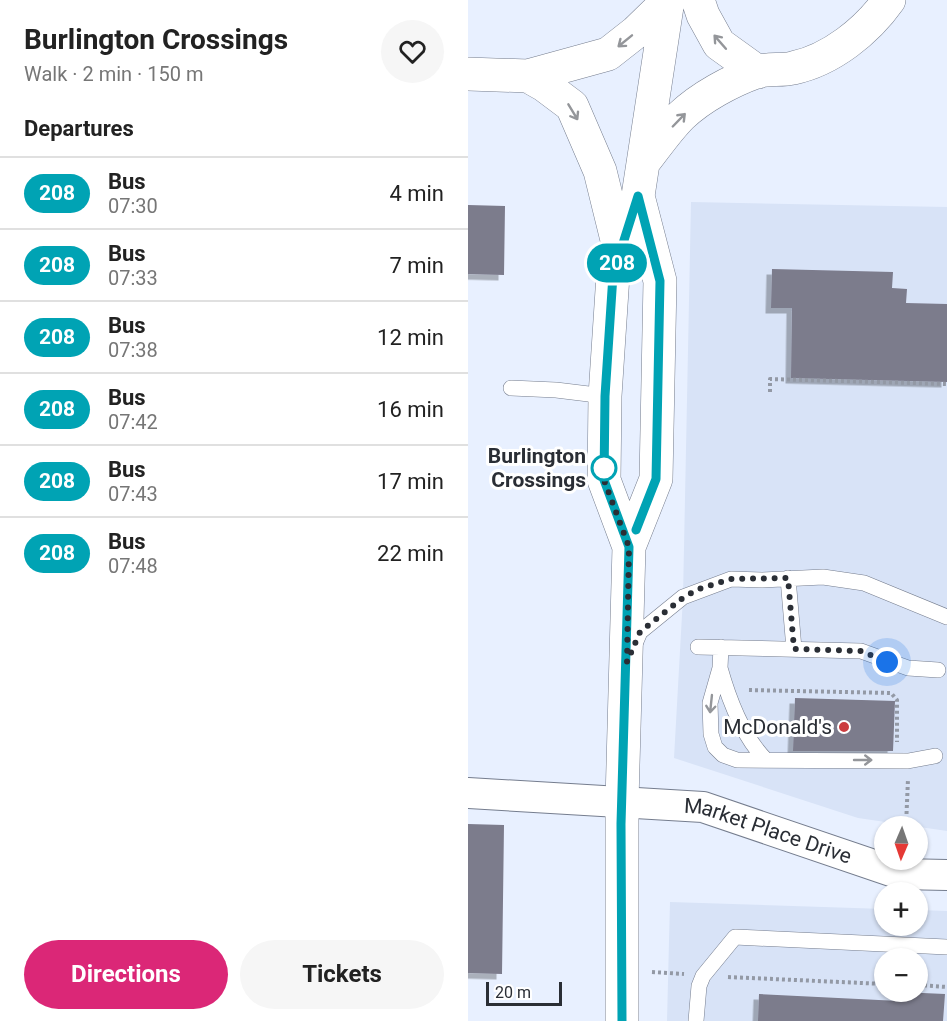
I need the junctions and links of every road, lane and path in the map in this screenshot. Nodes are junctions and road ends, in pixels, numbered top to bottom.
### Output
1 (678, 0) edge
2 (889, 0) edge
3 (758, 72) junction
4 (468, 74) edge
5 (528, 76) junction
6 (642, 164) junction
7 (638, 196) junction
8 (620, 252) junction
9 (947, 384) edge
10 (511, 388) dead end
11 (770, 392) dead end
12 (605, 396) junction
13 (629, 547) junction
14 (788, 578) junction
15 (947, 617) edge
16 (698, 646) dead end
17 (721, 647) junction
18 (794, 649) junction
19 (627, 662) junction
20 (720, 668) junction
21 (938, 670) dead end
22 (748, 690) dead end
23 (897, 751) dead end
24 (935, 756) dead end
25 (766, 760) junction
26 (909, 769) dead end
27 (468, 794) edge
28 (622, 801) junction
29 (907, 816) edge
30 (947, 875) edge
31 (947, 947) edge
32 (652, 972) dead end
33 (687, 974) dead end
34 (726, 977) dead end
35 (874, 984) edge
36 (928, 986) edge
37 (947, 987) edge
38 (622, 1021) edge
39 (696, 1021) edge

3 -> 1 main road
1 -> 5 main road
1 - 6 main road
2 - 3 main road
6 -> 3 main road
4 - 5 main road
5 -> 8 main road
6 - 7 main road
7 - 8 main road
7 - 13 main road
8 - 12 main road
9 - 11 path
10 - 12 lane
12 - 13 main road
13 - 19 main road
14 - 15 lane
14 - 18 lane
14 - 19 lane
16 - 17 lane
17 - 18 lane
17 - 20 lane
18 - 21 lane
19 - 28 main road
20 - 25 lane
20 -> 25 lane
22 - 23 path
25 -> 24 lane
26 - 29 path
27 - 28 street, Market Place Drive
28 - 30 street, Market Place Drive
28 - 38 main road
31 - 39 lane
32 - 33 path
34 - 35 path
36 - 37 path

